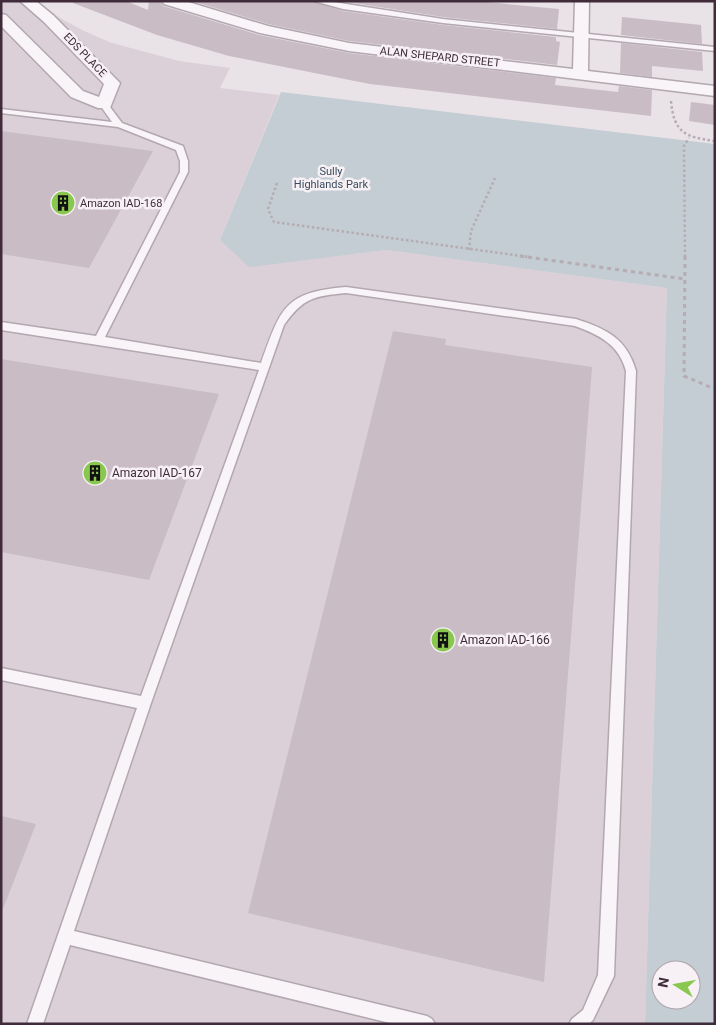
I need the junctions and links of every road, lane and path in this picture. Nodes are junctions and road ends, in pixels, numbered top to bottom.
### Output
1 (28, 1) edge
2 (169, 1) edge
3 (317, 1) edge
4 (582, 1) edge
5 (1, 18) edge
6 (581, 35) junction
7 (715, 49) edge
8 (580, 73) junction
9 (670, 84) junction
10 (715, 91) edge
11 (104, 105) junction
12 (1, 111) edge
13 (119, 124) junction
14 (689, 138) junction
15 (715, 141) edge
16 (495, 178) dead end
17 (277, 183) dead end
18 (468, 250) junction
19 (685, 280) junction
20 (1, 326) edge
21 (99, 340) junction
22 (264, 368) junction
23 (715, 390) edge
24 (1, 674) edge
25 (145, 702) junction
26 (64, 936) junction
27 (34, 1024) edge
28 (427, 1024) edge
29 (577, 1024) edge

1 - 11 street, EDS PLACE
2 - 8 street, ALAN SHEPARD STREET
3 - 6 lane
4 - 6 street
5 - 11 street
6 - 7 lane
6 - 8 street
8 - 9 street, ALAN SHEPARD STREET
9 - 10 street, ALAN SHEPARD STREET
9 - 14 path
11 - 13 lane
12 - 13 lane
13 - 21 lane
14 - 15 path
14 - 19 path
16 - 18 path
17 - 18 path
18 - 19 path
19 - 23 path
20 - 21 lane
21 - 22 lane
22 - 25 lane
22 - 29 lane
24 - 25 lane
25 - 26 lane
26 - 27 lane
26 - 28 lane

